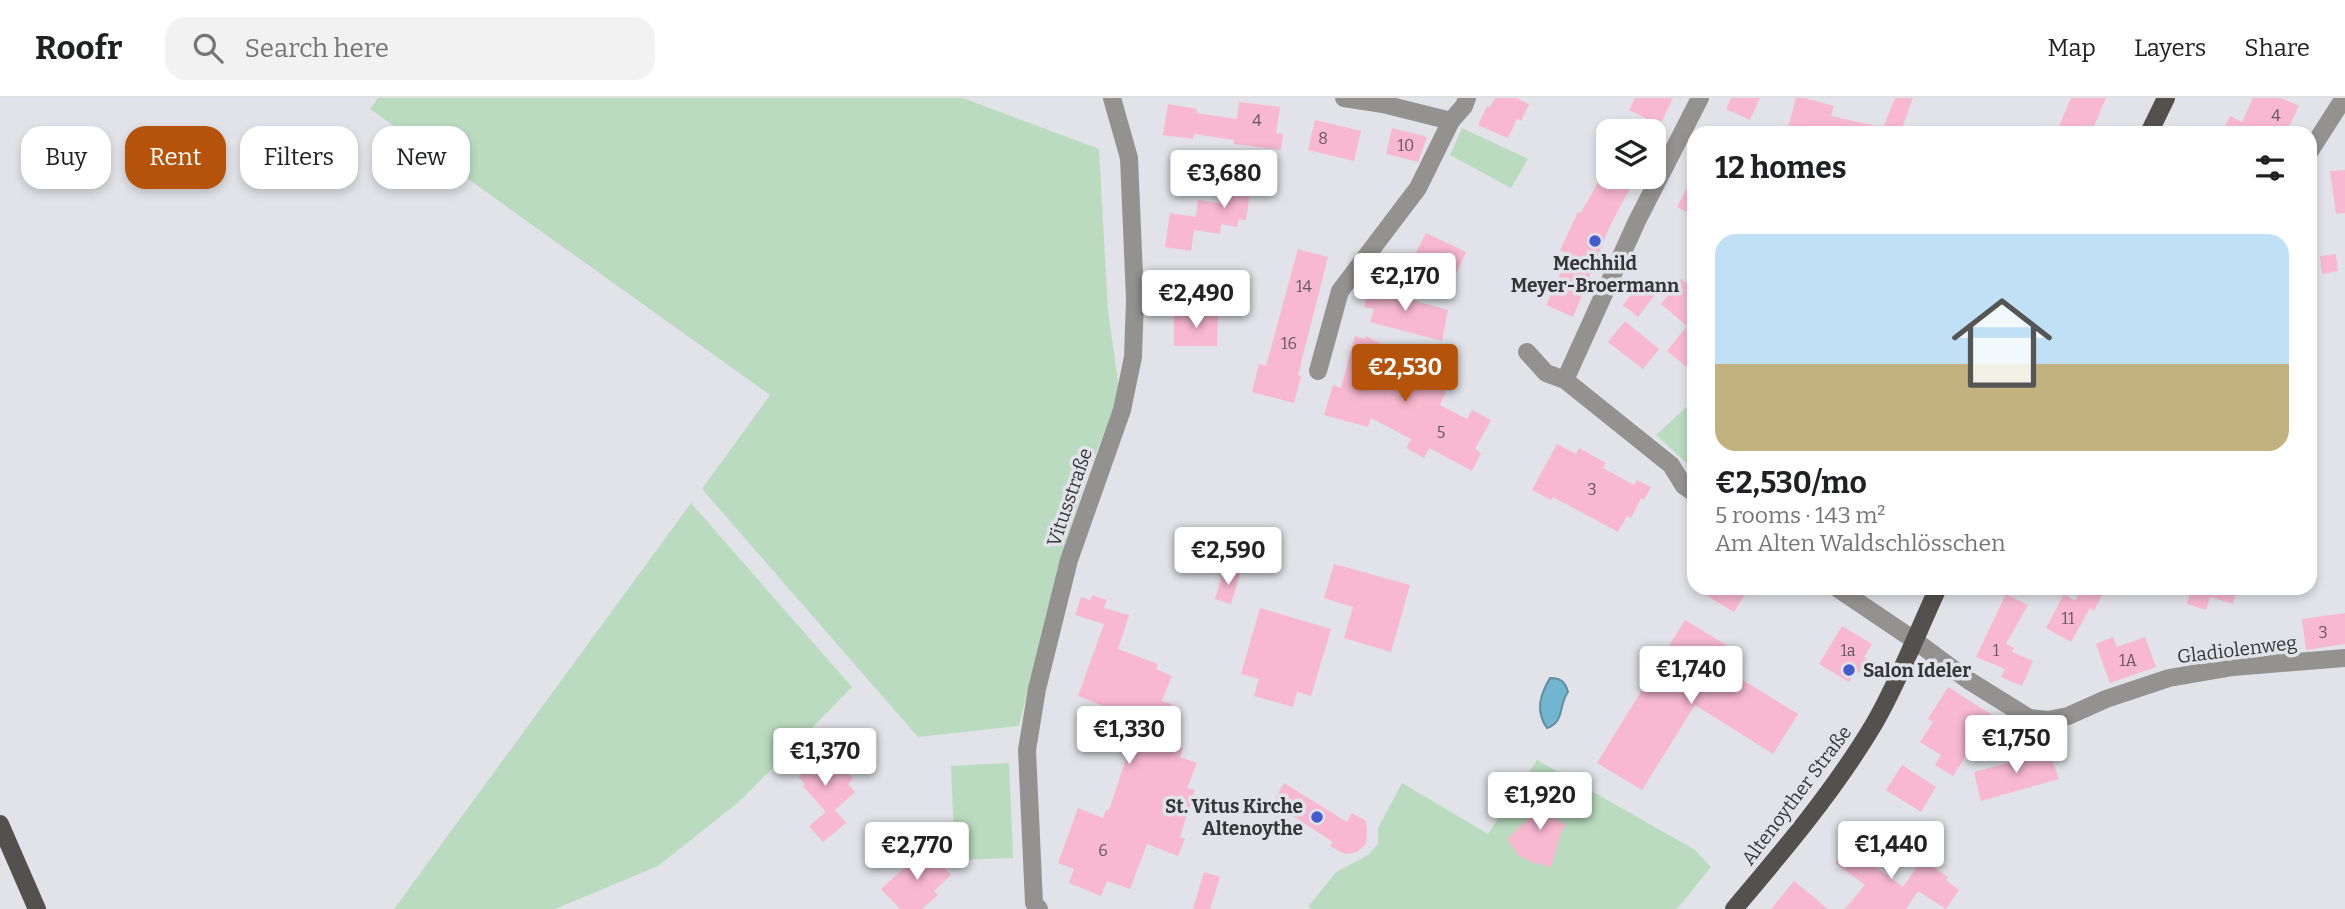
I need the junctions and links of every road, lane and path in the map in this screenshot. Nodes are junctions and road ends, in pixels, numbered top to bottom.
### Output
1 (1112, 98) edge
2 (1344, 98) edge
3 (1467, 98) edge
4 (1700, 98) edge
5 (2166, 98) edge
6 (2344, 98) edge
7 (1451, 121) junction
8 (1692, 126) edge
9 (2152, 126) edge
10 (1687, 136) edge
11 (2317, 140) edge
12 (1527, 352) dead end
13 (1318, 371) dead end
14 (1564, 380) junction
15 (1687, 488) edge
16 (1847, 595) edge
17 (1935, 595) edge
18 (1914, 640) junction
19 (2345, 658) edge
20 (0, 824) edge
21 (37, 909) edge
22 (1039, 909) edge
23 (1734, 909) edge

1 - 22 street, Vitusstraße
2 - 7 street
3 - 7 street
4 - 8 street
5 - 9 main road
6 - 11 street
7 - 13 street
10 - 14 street
12 - 14 street
14 - 15 street
16 - 18 street, Gladiolenweg
17 - 18 main road, Altenoyther Straße
18 - 19 street, Gladiolenweg
18 - 23 main road, Altenoyther Straße
20 - 21 main road

